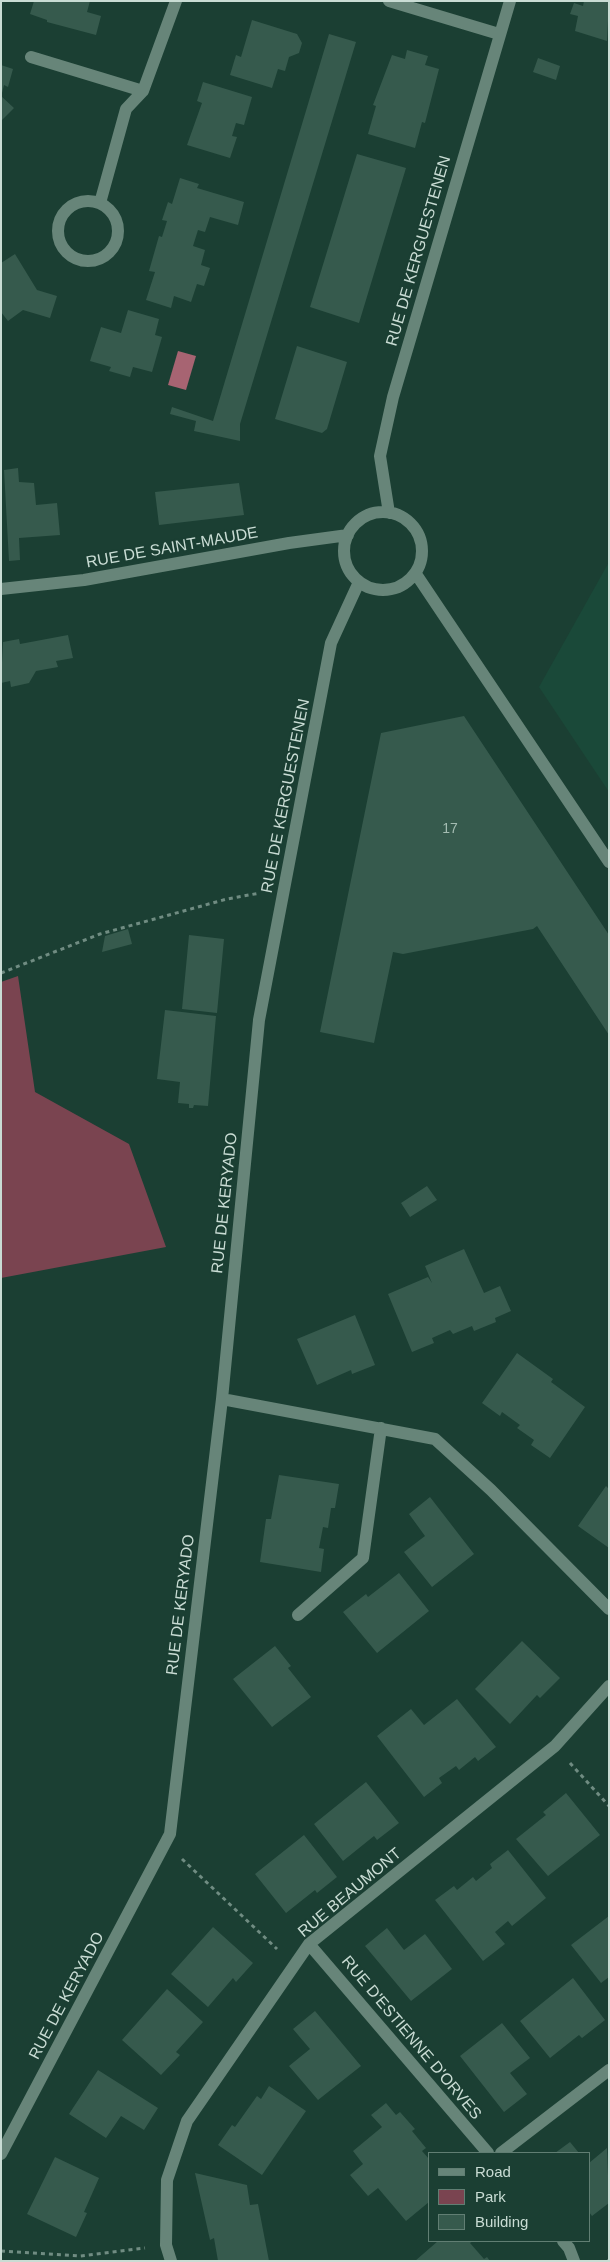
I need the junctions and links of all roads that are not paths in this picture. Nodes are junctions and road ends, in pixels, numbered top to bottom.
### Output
1 (176, 1) edge
2 (389, 1) edge
3 (510, 1) edge
4 (499, 34) junction
5 (31, 57) dead end
6 (144, 91) junction
7 (100, 204) junction
8 (389, 513) junction
9 (348, 535) junction
10 (416, 574) junction
11 (359, 582) junction
12 (1, 589) edge
13 (609, 862) edge
14 (259, 1020) joint
15 (222, 1399) junction
16 (381, 1428) junction
17 (609, 1609) edge
18 (298, 1615) dead end
19 (609, 1686) edge
20 (309, 1944) junction
21 (609, 2070) edge
22 (487, 2152) edge
23 (502, 2152) edge
24 (1, 2154) edge
25 (564, 2242) edge
26 (171, 2261) edge
27 (574, 2261) edge

1 - 6 street
2 - 4 street
3 - 4 street, RUE DE KERGUESTENEN
4 - 8 street, RUE DE KERGUESTENEN
5 - 6 street
6 - 7 street
7 - 7 street
8 - 9 street
8 - 10 street
9 - 11 street
9 - 12 street, RUE DE SAINT-MAUDE
10 - 11 street
10 - 13 street
11 - 14 street, RUE DE KERGUESTENEN
14 - 15 street, RUE DE KERYADO
15 - 16 street
15 - 24 street, RUE DE KERYADO
16 - 17 street
16 - 18 street
19 - 20 street, RUE BEAUMONT
20 - 22 street, RUE D'ESTIENNE D'ORVES
20 - 26 street, RUE BEAUMONT
21 - 23 street
25 - 27 street

